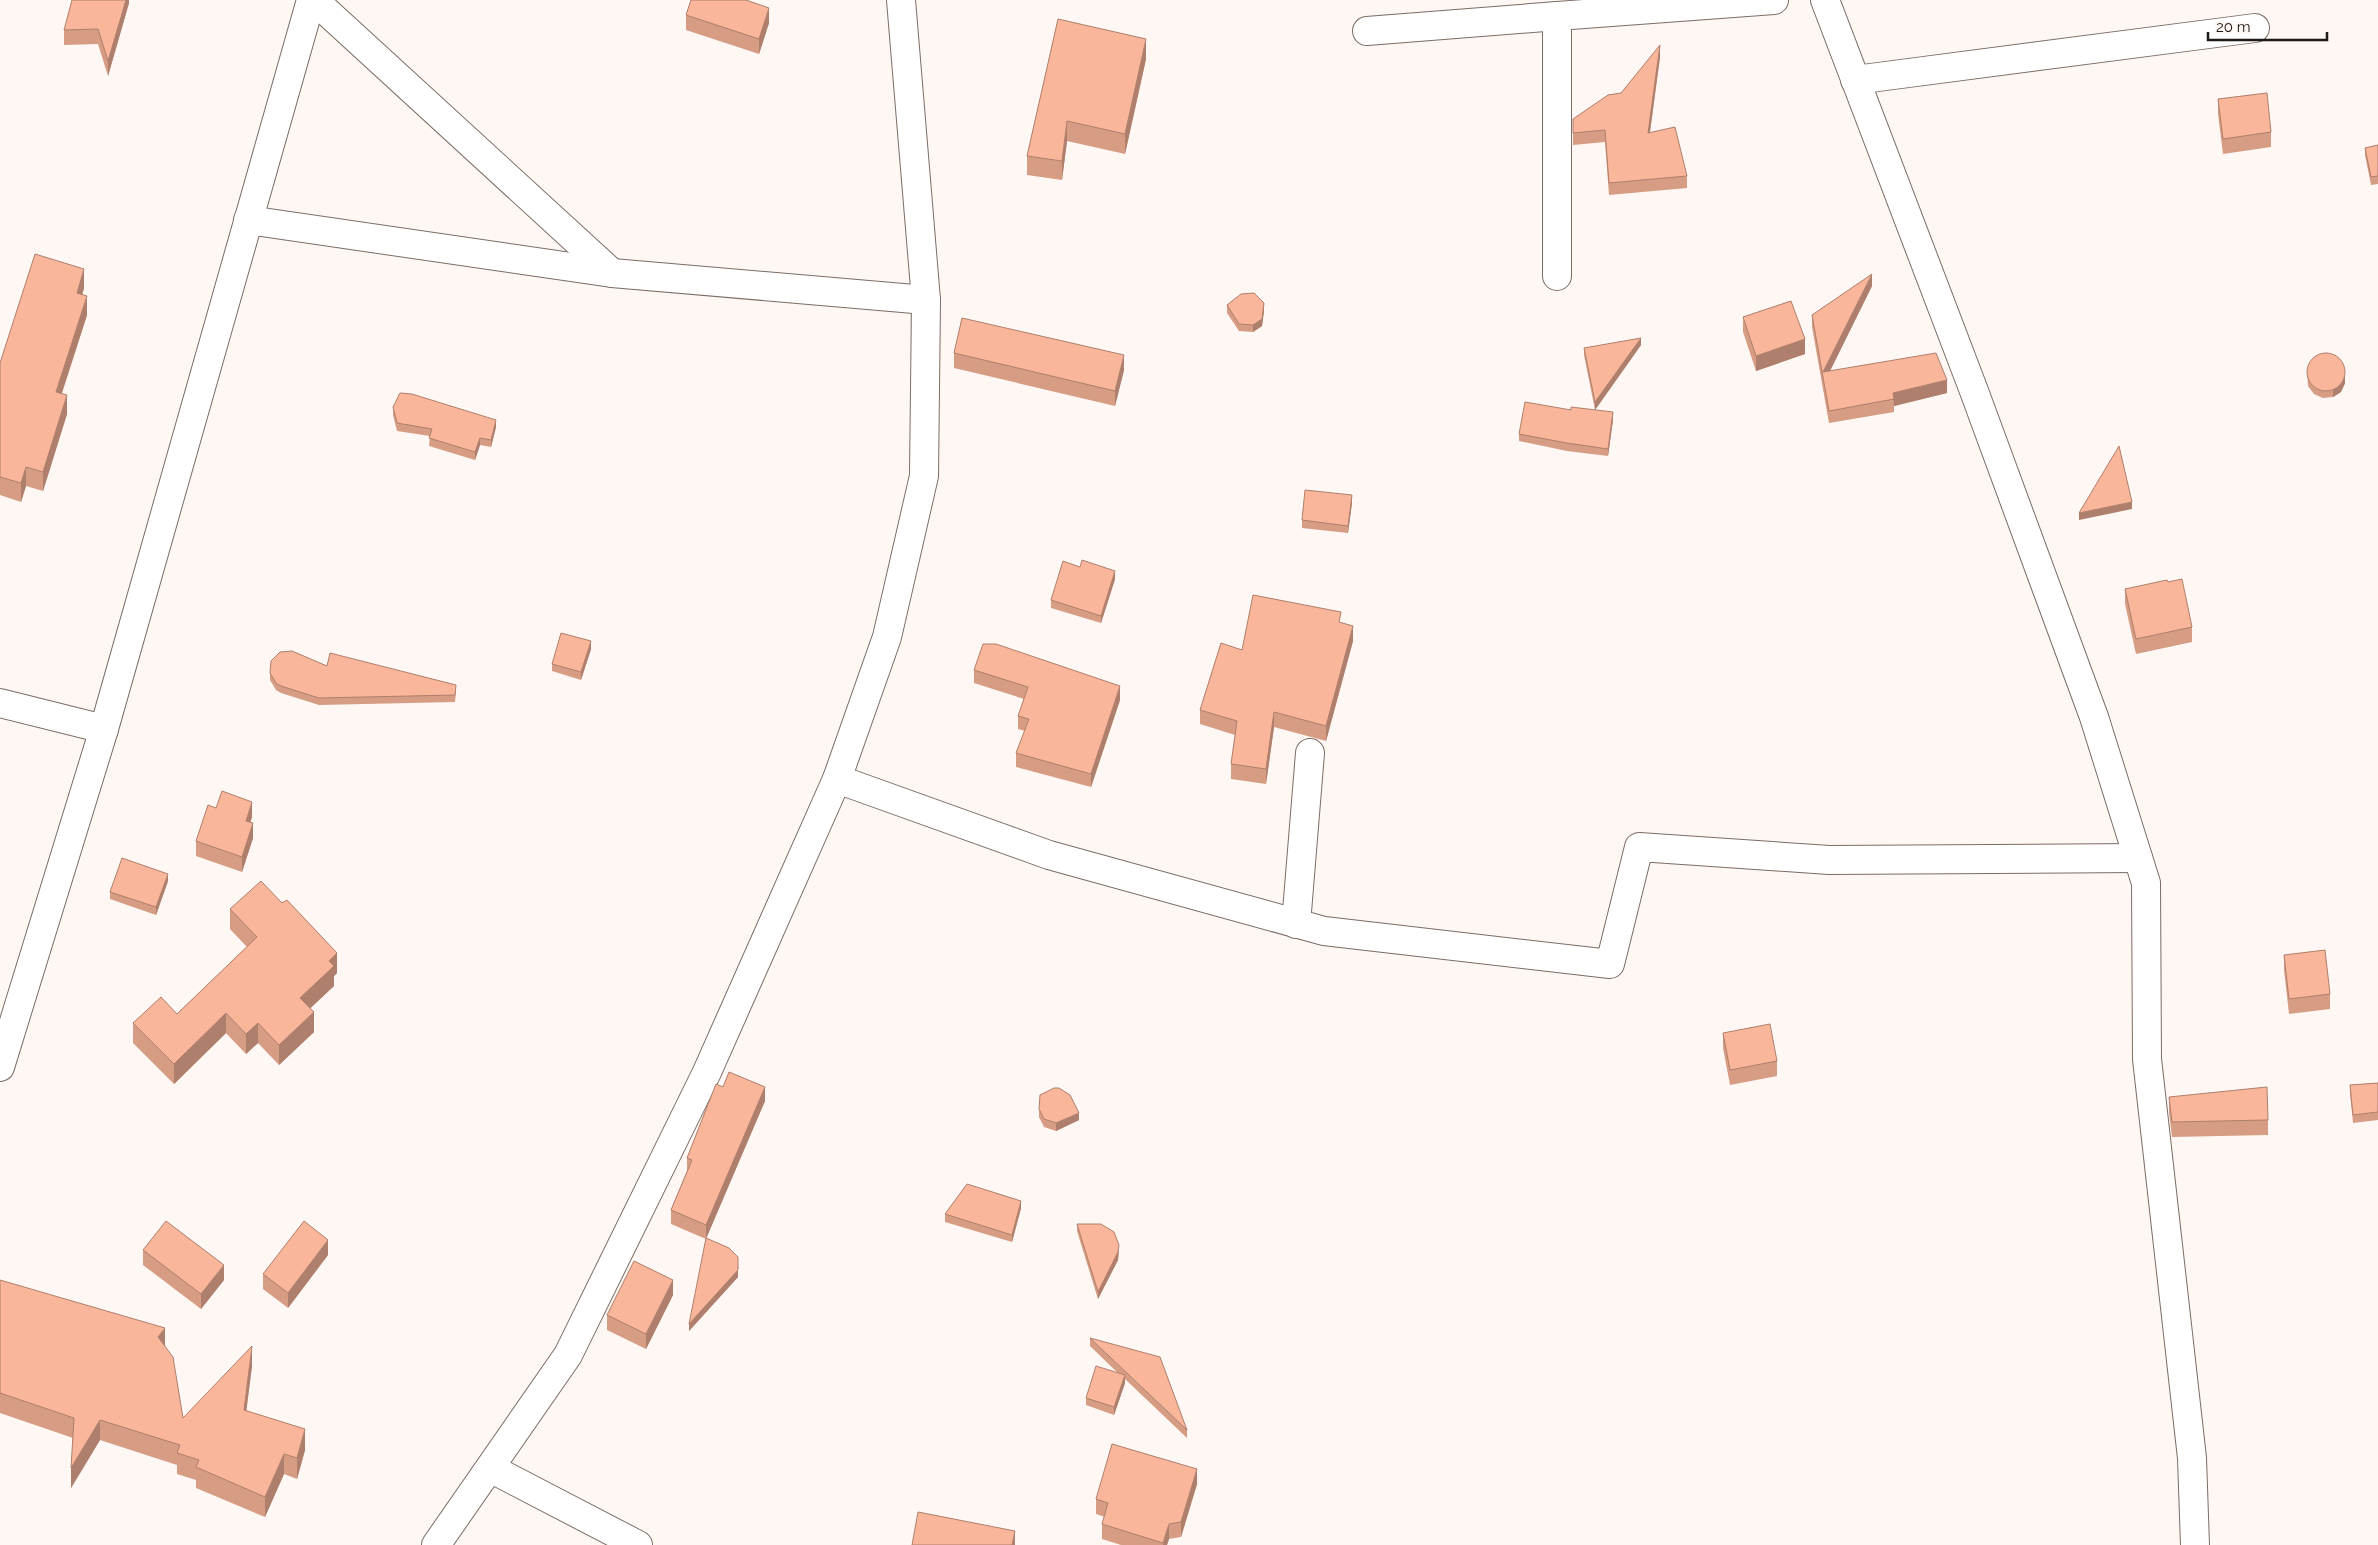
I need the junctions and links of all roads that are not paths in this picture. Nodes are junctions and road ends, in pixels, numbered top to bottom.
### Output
1 (313, 0) edge
2 (901, 0) edge
3 (1774, 0) edge
4 (1825, 0) edge
5 (1557, 16) junction
6 (2254, 28) dead end
7 (1367, 31) dead end
8 (1855, 80) junction
9 (248, 220) junction
10 (612, 273) junction
11 (1557, 276) dead end
12 (926, 300) junction
13 (0, 703) edge
14 (104, 728) junction
15 (1310, 753) dead end
16 (837, 780) junction
17 (2138, 858) junction
18 (1296, 924) junction
19 (0, 1067) edge
20 (490, 1468) junction
21 (436, 1545) edge
22 (638, 1545) edge
23 (2194, 1545) edge

1 - 9 street
1 - 10 street
2 - 12 street
3 - 5 street
4 - 8 street
5 - 7 street
5 - 11 street
6 - 8 street
8 - 17 street
9 - 10 street
9 - 14 street
10 - 12 street
12 - 16 street
13 - 14 street
14 - 19 street
15 - 18 street
16 - 18 street
16 - 20 street
17 - 18 street
17 - 23 street
20 - 21 street
20 - 22 street

